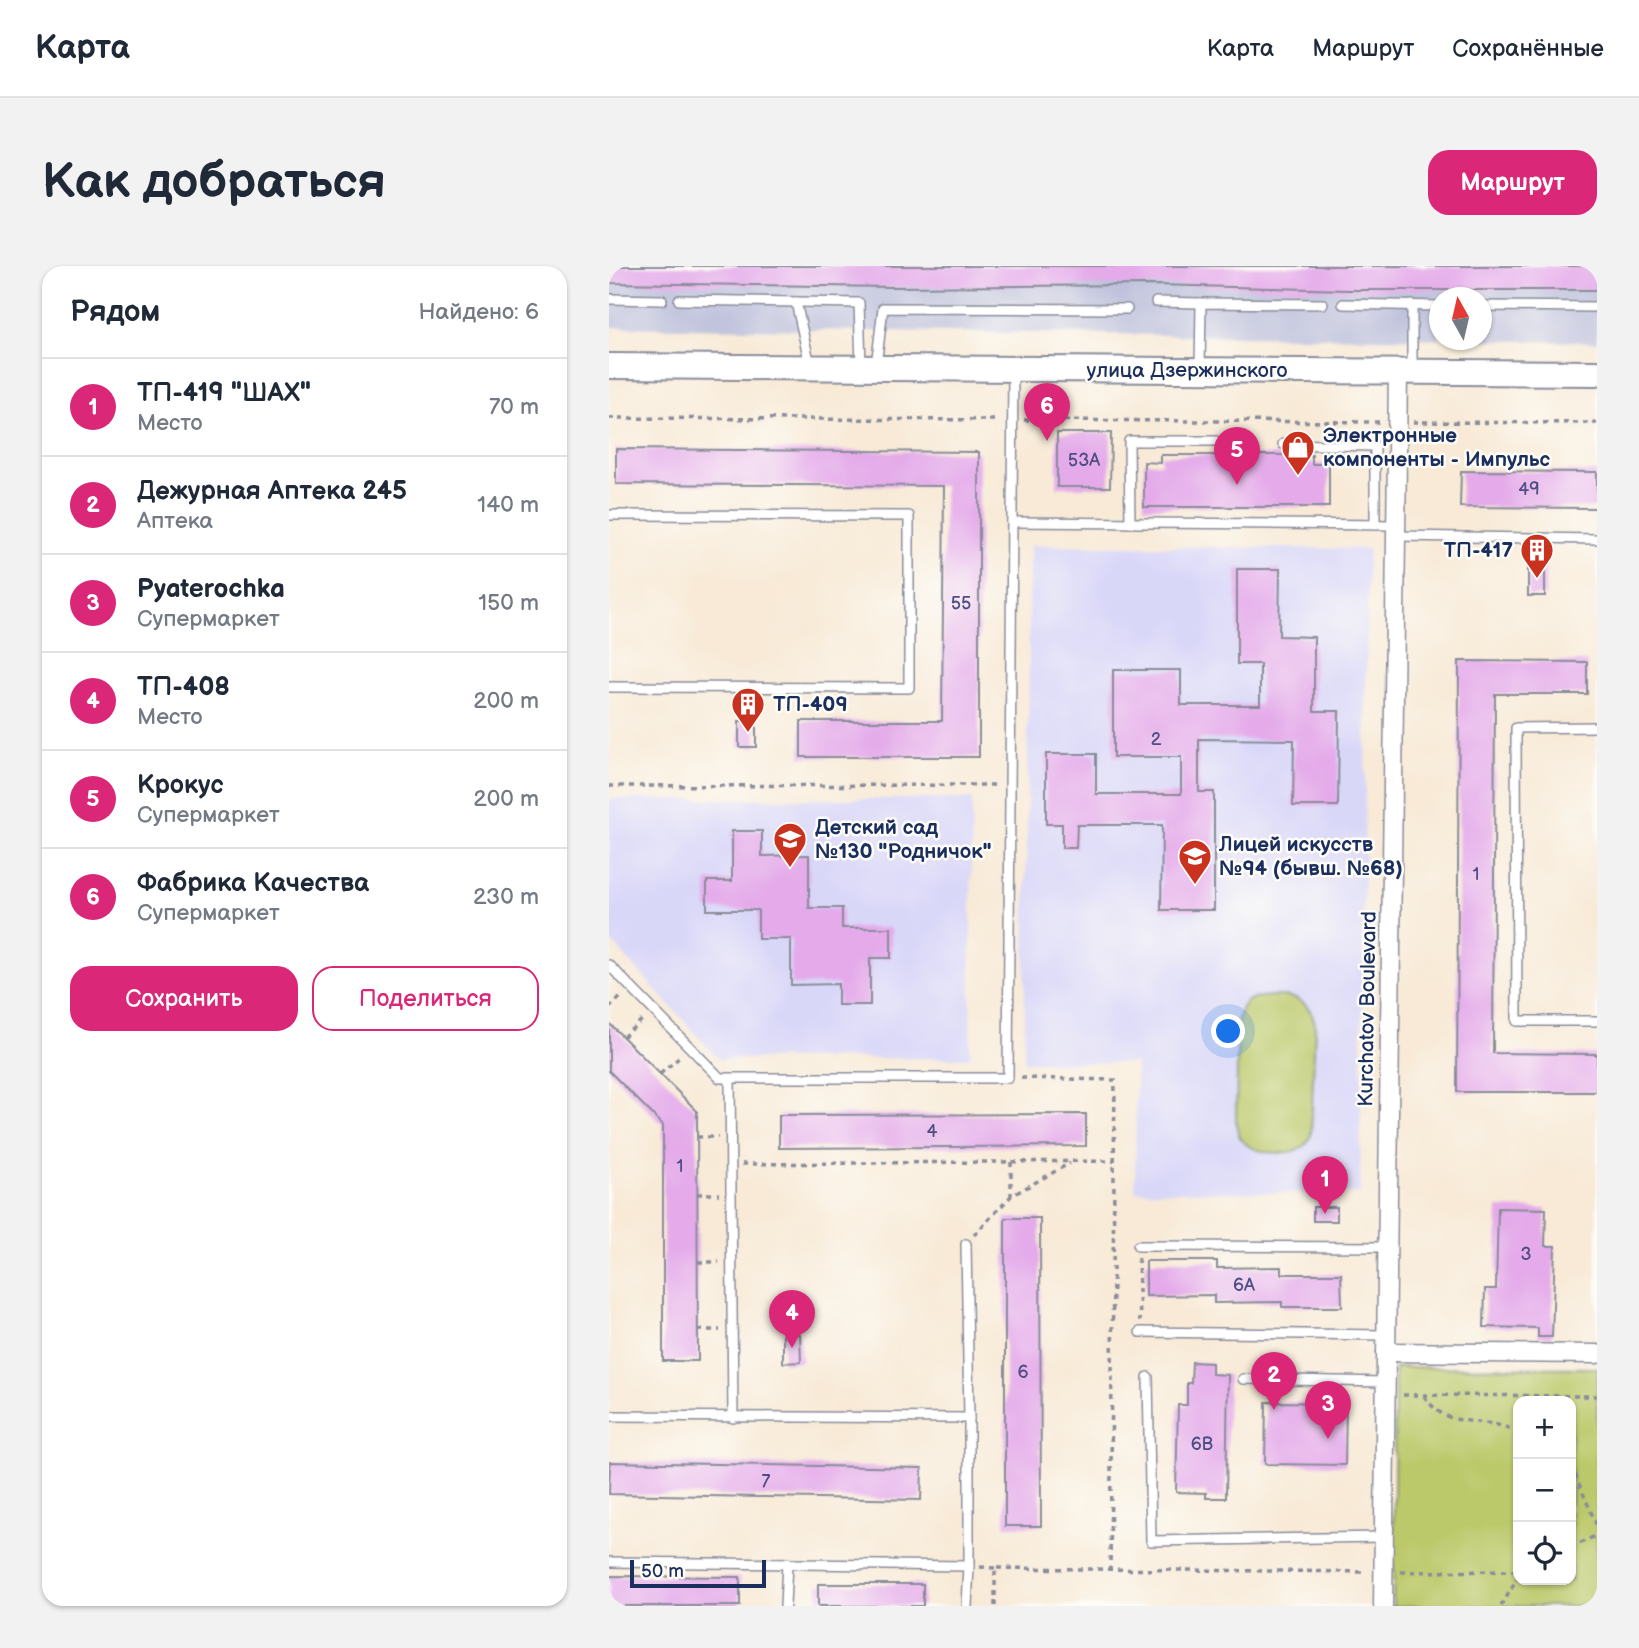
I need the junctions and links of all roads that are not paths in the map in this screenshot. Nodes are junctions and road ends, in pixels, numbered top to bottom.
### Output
1 (609, 299) edge
2 (662, 300) dead end
3 (679, 300) dead end
4 (796, 302) junction
5 (1156, 302) dead end
6 (1201, 303) junction
7 (1323, 304) dead end
8 (1343, 304) dead end
9 (1412, 305) junction
10 (1429, 306) edge
11 (1492, 306) edge
12 (1597, 307) edge
13 (1127, 309) dead end
14 (609, 366) edge
15 (810, 367) junction
16 (868, 368) junction
17 (1013, 369) junction
18 (1199, 370) junction
19 (1405, 372) junction
20 (1597, 373) edge
21 (1216, 441) dead end
22 (1283, 444) dead end
23 (609, 515) edge
24 (1012, 522) junction
25 (1130, 523) junction
26 (1375, 525) junction
27 (1396, 531) junction
28 (1597, 539) edge
29 (609, 687) edge
30 (1597, 727) edge
31 (609, 965) edge
32 (1597, 1021) edge
33 (730, 1079) junction
34 (966, 1244) road end
35 (1138, 1246) road end
36 (1387, 1247) junction
37 (1140, 1332) road end
38 (1386, 1344) junction
39 (1597, 1354) edge
40 (1148, 1377) dead end
41 (1243, 1379) dead end
42 (1385, 1389) junction
43 (609, 1416) edge
44 (733, 1418) junction
45 (969, 1418) junction
46 (1383, 1537) junction
47 (609, 1562) edge
48 (787, 1563) junction
49 (969, 1566) junction
50 (785, 1606) edge
51 (967, 1606) edge
52 (1383, 1606) edge

1 - 2 lane
3 - 4 lane
4 - 15 lane
4 - 16 lane
5 - 6 lane
6 - 7 lane
6 - 18 lane
8 - 9 lane
9 - 10 lane
9 - 19 lane
11 - 12 lane
13 - 16 lane
14 - 15 main road, улица Дзержинского
15 - 16 main road, улица Дзержинского
16 - 17 main road, улица Дзержинского
17 - 18 main road, улица Дзержинского
17 - 24 lane
18 - 19 main road, улица Дзержинского
19 - 20 main road, улица Дзержинского
19 - 27 street, Kurchatov Boulevard
21 - 25 lane
22 - 26 lane
23 - 29 lane
24 - 25 lane
24 - 33 lane
25 - 26 lane
26 - 27 lane
27 - 28 lane
27 - 36 street, Kurchatov Boulevard
30 - 32 lane
31 - 33 lane
33 - 44 lane
34 - 45 lane
35 - 36 lane
36 - 38 street, Kurchatov Boulevard
37 - 38 lane
38 - 39 street
38 - 42 street, Kurchatov Boulevard
40 - 46 lane
41 - 42 lane
42 - 46 street, Kurchatov Boulevard
43 - 44 lane
44 - 45 lane
45 - 49 lane
46 - 52 street, Kurchatov Boulevard
47 - 48 lane
48 - 49 lane
48 - 50 lane
49 - 51 lane

